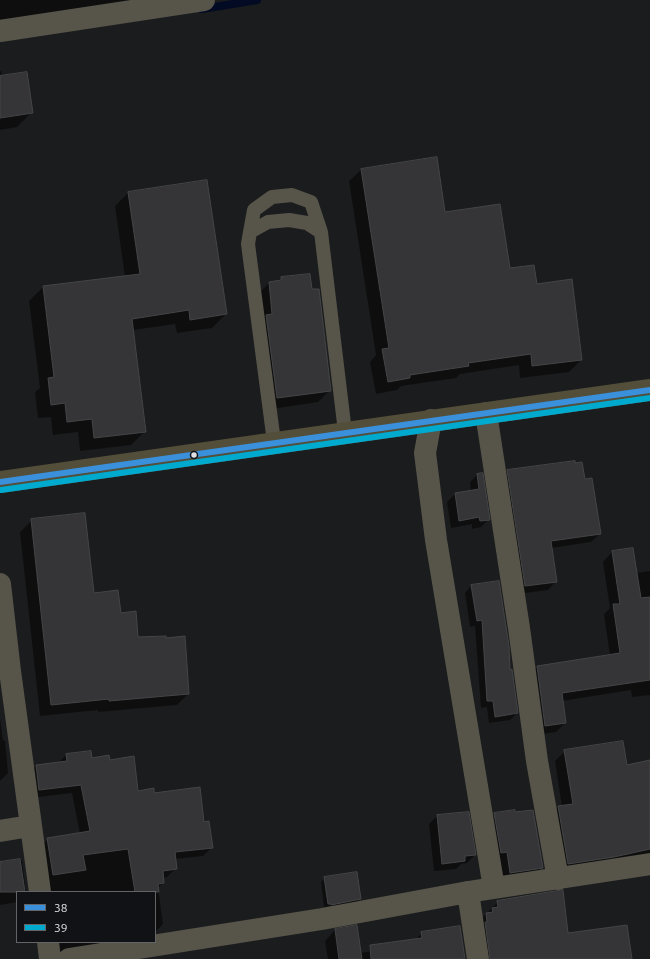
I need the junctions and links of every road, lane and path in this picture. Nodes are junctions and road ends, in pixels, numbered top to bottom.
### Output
1 (204, 0) edge
2 (118, 6) edge
3 (0, 31) edge
4 (250, 232) junction
5 (321, 232) junction
6 (650, 390) edge
7 (486, 413) junction
8 (431, 420) junction
9 (345, 432) junction
10 (274, 442) junction
11 (0, 482) edge
12 (0, 584) edge
13 (5, 671) edge
14 (30, 826) junction
15 (0, 831) edge
16 (650, 864) edge
17 (558, 879) junction
18 (494, 888) junction
19 (40, 891) edge
20 (468, 892) junction
21 (48, 943) edge
22 (50, 959) edge
23 (69, 959) edge
24 (478, 959) edge

1 - 2 street
2 - 3 street
4 - 5 lane
4 - 5 lane
4 - 10 lane
5 - 9 lane
6 - 7 highway
7 - 8 highway
7 - 17 street
8 - 9 highway
8 - 18 street
9 - 10 highway
10 - 11 highway
12 - 13 street
13 - 14 street
14 - 15 street
14 - 19 street
16 - 17 street
17 - 18 street
18 - 20 street
20 - 23 street
20 - 24 street
21 - 22 street

